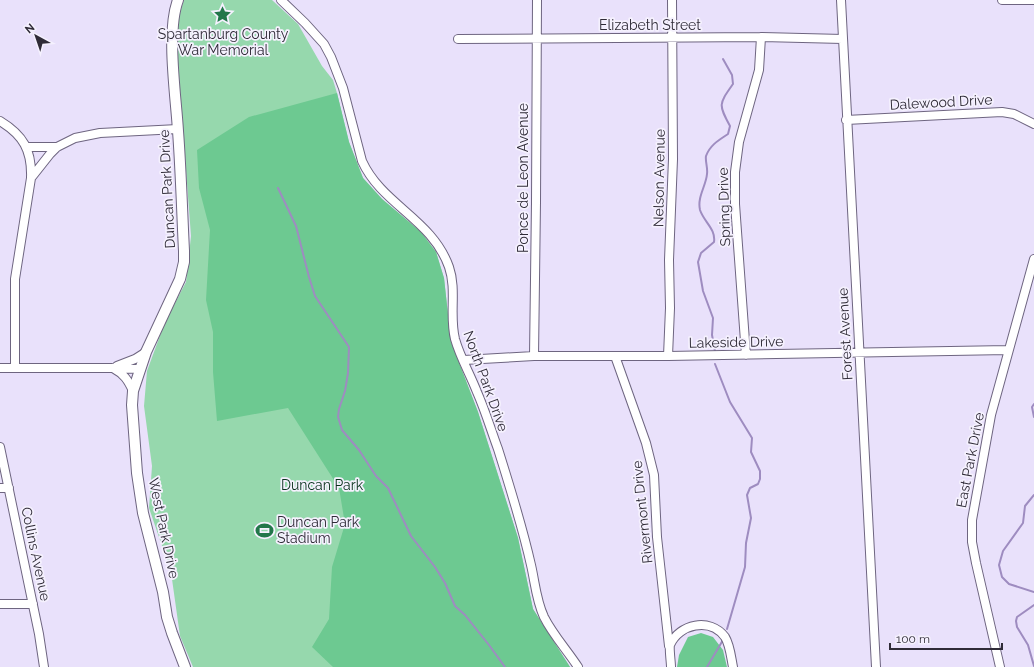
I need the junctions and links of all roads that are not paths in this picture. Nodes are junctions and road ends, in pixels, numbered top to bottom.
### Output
1 (178, 0) edge
2 (281, 0) edge
3 (537, 0) edge
4 (672, 0) edge
5 (841, 0) edge
6 (1002, 0) edge
7 (1034, 0) edge
8 (761, 37) junction
9 (536, 38) junction
10 (673, 38) junction
11 (458, 39) dead end
12 (843, 40) junction
13 (846, 120) junction
14 (0, 121) edge
15 (1034, 124) edge
16 (178, 129) junction
17 (26, 147) junction
18 (57, 147) junction
19 (31, 178) junction
20 (1034, 259) edge
21 (1008, 350) junction
22 (146, 352) junction
23 (859, 352) junction
24 (746, 355) junction
25 (534, 356) junction
26 (615, 356) junction
27 (668, 356) junction
28 (464, 360) junction
29 (15, 367) junction
30 (0, 368) edge
31 (112, 368) junction
32 (140, 369) junction
33 (133, 391) junction
34 (0, 446) edge
35 (0, 488) edge
36 (9, 488) junction
37 (0, 604) edge
38 (33, 604) junction
39 (670, 646) junction
40 (44, 667) edge
41 (185, 667) edge
42 (578, 667) edge
43 (671, 667) edge
44 (733, 667) edge
45 (876, 667) edge
46 (1000, 667) edge

1 - 16 street, Duncan Park Drive
2 - 28 street, North Park Drive
3 - 9 street, Ponce de Leon Avenue
4 - 10 street, Nelson Avenue
5 - 12 street, Forest Avenue
6 - 7 street
8 - 10 street, Elizabeth Street
8 - 12 street, Elizabeth Street
8 - 24 street, Spring Drive
9 - 10 street, Elizabeth Street
9 - 11 street, Elizabeth Street
9 - 25 street, Ponce de Leon Avenue
10 - 27 street, Nelson Avenue
12 - 13 street, Forest Avenue
13 - 15 street, Dalewood Drive
13 - 23 street, Forest Avenue
14 - 17 street
16 - 18 street
16 - 22 street, Duncan Park Drive
17 - 18 street
17 - 19 street
18 - 19 street
19 - 29 street
20 - 21 street, East Park Drive
21 - 23 street, Lakeside Drive
21 - 46 street, East Park Drive
22 - 31 street
22 - 32 street, Duncan Park Drive
23 - 24 street, Lakeside Drive
23 - 45 street, Forest Avenue
24 - 27 street, Lakeside Drive
25 - 26 street, Lakeside Drive
25 - 28 street, Lakeside Drive
26 - 27 street, Lakeside Drive
26 - 39 street, Rivermont Drive
28 - 42 street, North Park Drive
29 - 30 street
29 - 31 street
31 - 32 street
31 - 33 street
32 - 33 street, West Park Drive
33 - 41 street, West Park Drive
34 - 36 street, Collins Avenue
35 - 36 street
36 - 38 street, Collins Avenue
37 - 38 street
38 - 40 street, Collins Avenue
39 - 43 street
39 - 44 street

